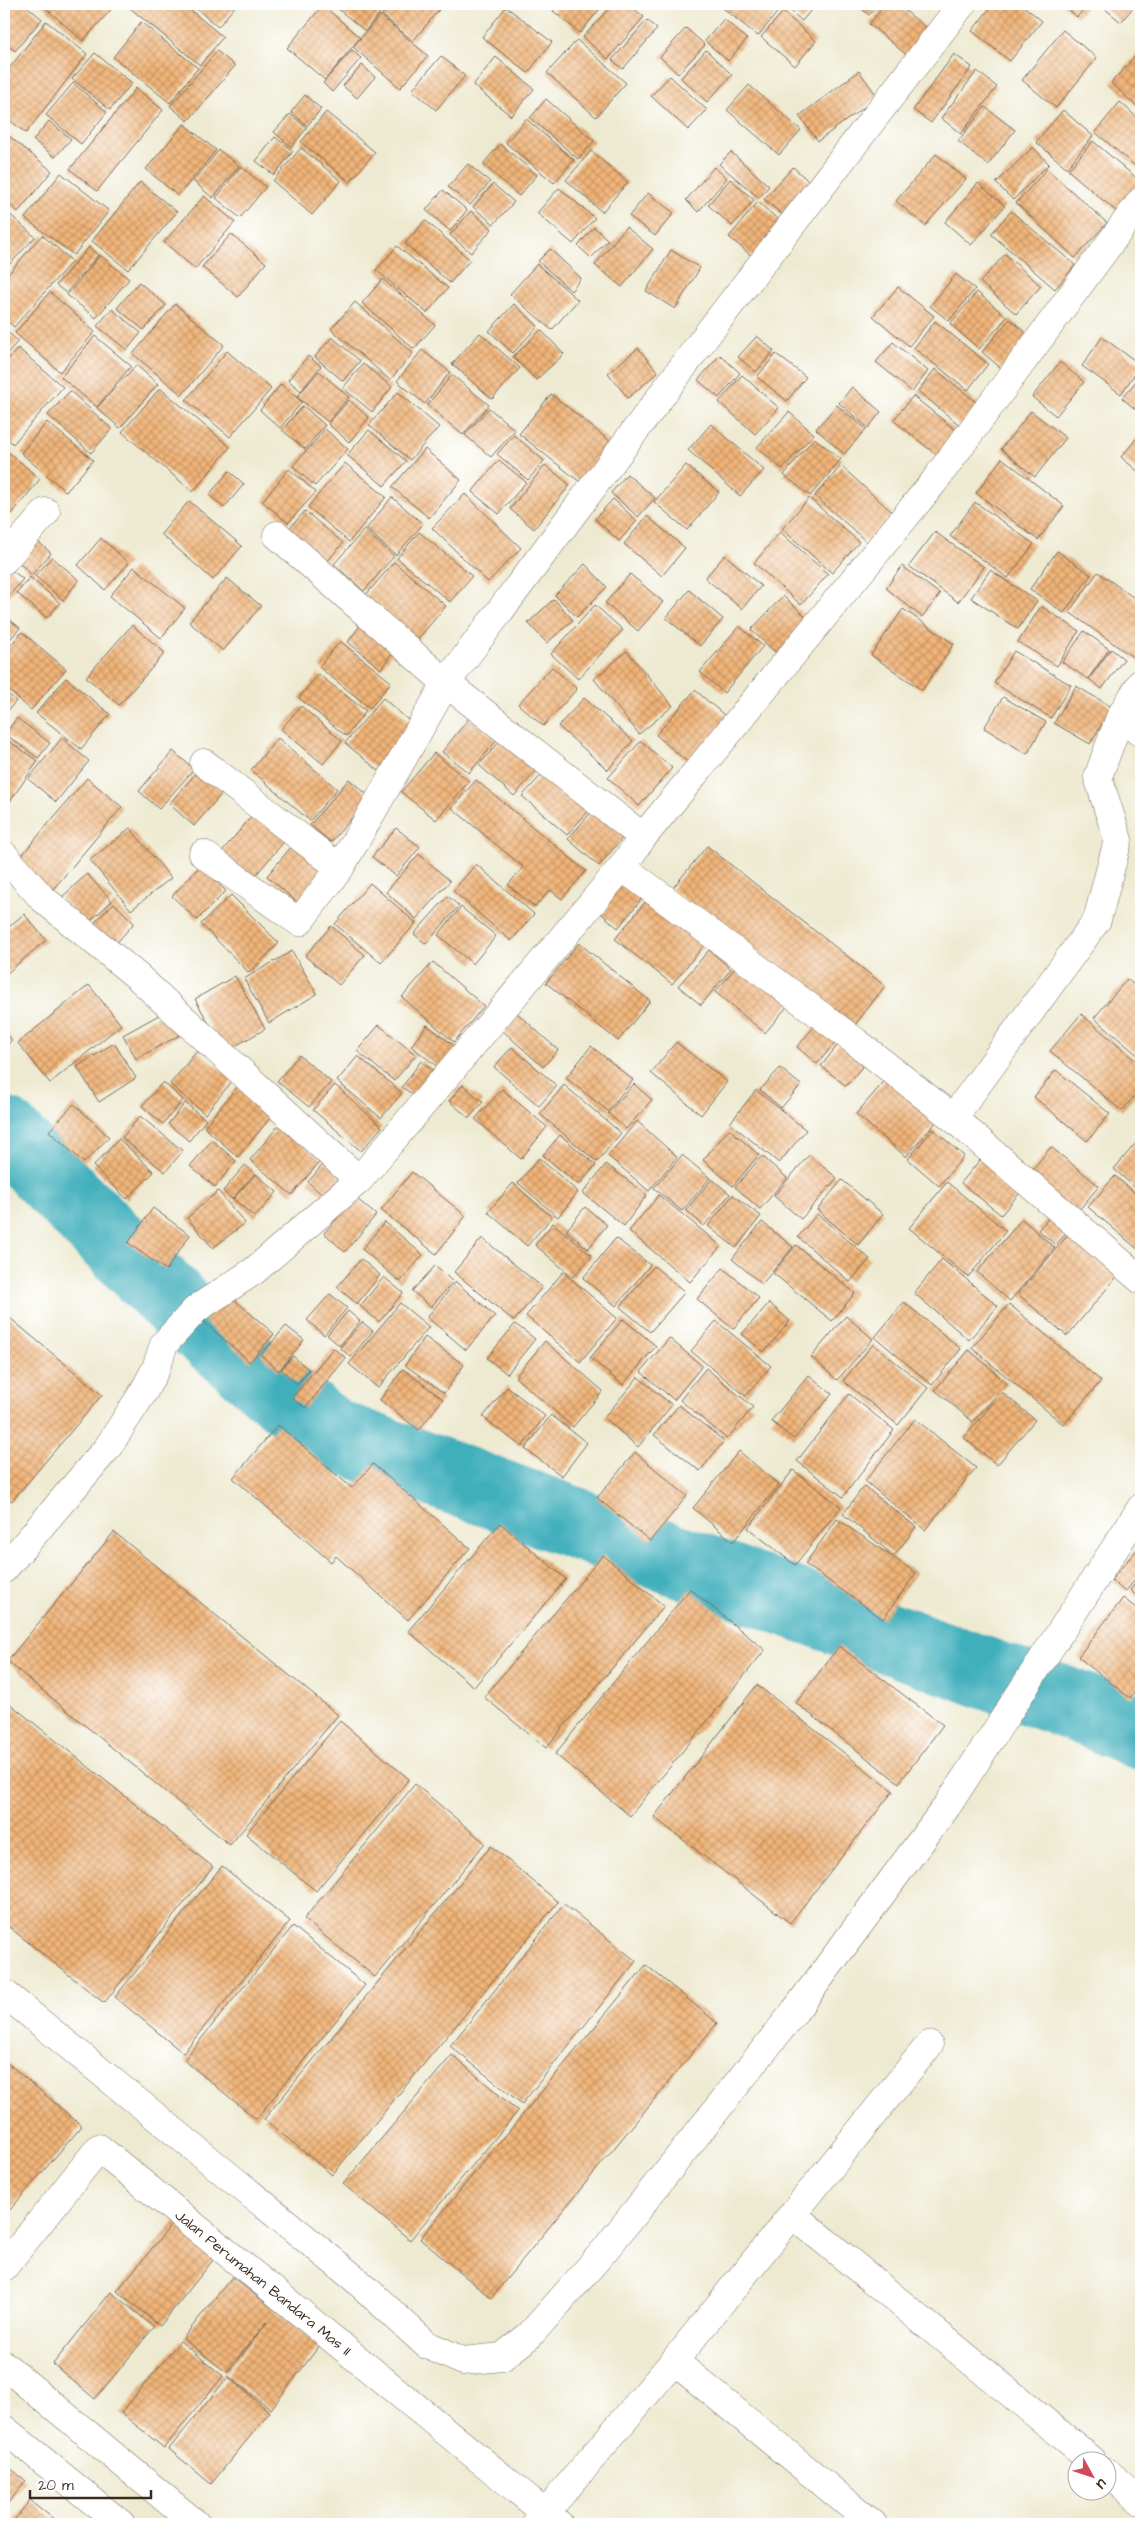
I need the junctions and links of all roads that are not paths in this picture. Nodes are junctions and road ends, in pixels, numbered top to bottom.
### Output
1 (962, 4) edge
2 (1141, 201) edge
3 (46, 512) dead end
4 (277, 536) dead end
5 (4, 560) edge
6 (446, 683) junction
7 (1141, 683) edge
8 (1120, 717) junction
9 (1141, 733) edge
10 (204, 763) dead end
11 (643, 837) junction
12 (203, 854) dead end
13 (4, 855) edge
14 (622, 867) junction
15 (340, 868) junction
16 (953, 1118) junction
17 (359, 1180) junction
18 (1141, 1280) edge
19 (1141, 1508) edge
20 (4, 1569) edge
21 (4, 1993) edge
22 (929, 2045) dead end
23 (793, 2215) junction
24 (4, 2267) edge
25 (674, 2362) junction
26 (4, 2365) edge
27 (4, 2429) edge
28 (1080, 2450) edge
29 (1118, 2482) edge
30 (1141, 2501) edge
31 (547, 2521) edge
32 (121, 2524) edge
33 (196, 2524) edge
34 (873, 2524) edge

1 - 6 street
2 - 11 street
3 - 5 street
4 - 6 street
6 - 11 street
6 - 15 street
7 - 8 street
8 - 9 street
8 - 16 street
10 - 15 street
11 - 14 street
12 - 15 street
13 - 17 street
14 - 16 street
14 - 17 street
16 - 18 street
17 - 20 street
19 - 21 street
22 - 23 street
23 - 25 street
23 - 28 street
24 - 31 street, Jalan Perumahan Bandara Mas II
25 - 31 street
25 - 34 street
26 - 33 street
27 - 32 street
29 - 30 street

